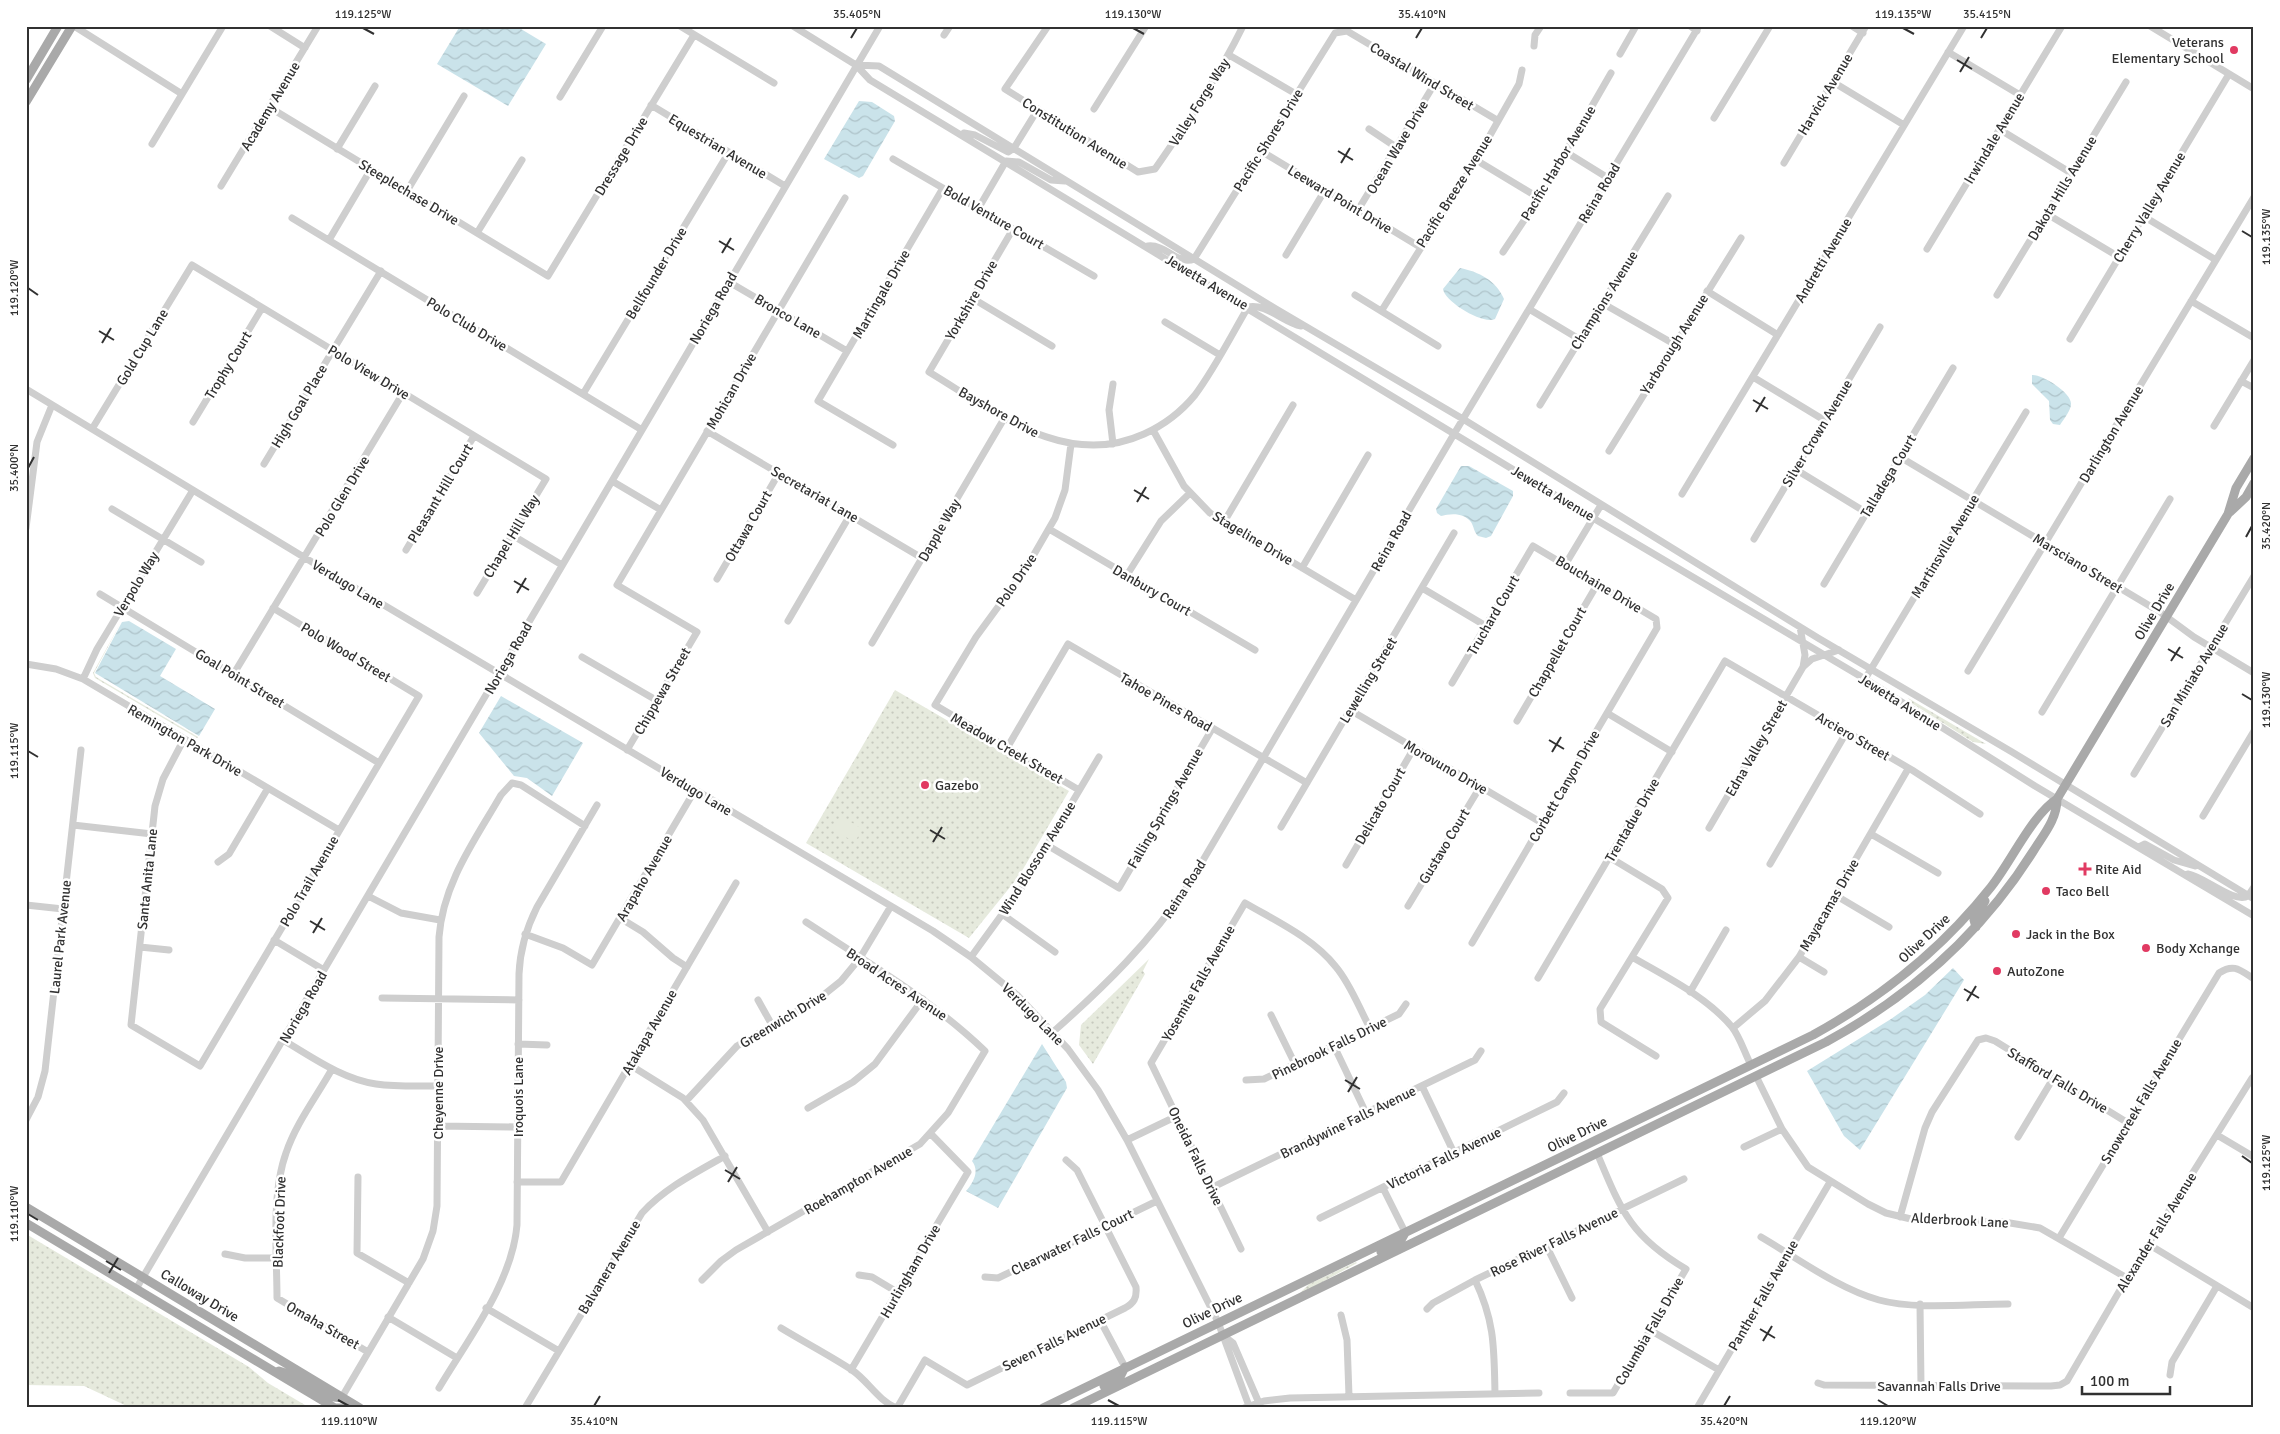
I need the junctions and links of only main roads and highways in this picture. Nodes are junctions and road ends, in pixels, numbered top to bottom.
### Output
1 (58, 26) edge
2 (73, 26) edge
3 (26, 80) edge
4 (26, 102) edge
5 (2254, 458) edge
6 (2254, 484) edge
7 (2228, 514) junction
8 (2057, 799) junction
9 (2004, 869) junction
10 (1976, 927) junction
11 (1888, 988) junction
12 (1852, 1027) junction
13 (1794, 1044) junction
14 (1751, 1065) junction
15 (1756, 1076) junction
16 (1711, 1098) junction
17 (1637, 1121) junction
18 (1597, 1153) junction
19 (26, 1207) edge
20 (26, 1223) edge
21 (1405, 1232) junction
22 (1369, 1264) junction
23 (1125, 1367) junction
24 (270, 1369) junction
25 (342, 1397) junction
26 (1082, 1403) junction
27 (335, 1408) edge
28 (348, 1408) edge
29 (360, 1408) edge
30 (1043, 1408) edge
31 (1073, 1408) edge

1 - 3 main road
2 - 4 main road
5 - 7 main road, Olive Drive
6 - 7 main road, Olive Drive
7 - 8 main road, Olive Drive
8 - 9 main road, Olive Drive
8 - 10 main road, Olive Drive
9 - 10 main road
9 - 11 main road, Olive Drive
10 - 12 main road, Olive Drive
11 - 12 main road
11 - 13 main road, Olive Drive
12 - 15 main road, Olive Drive
13 - 14 main road, Olive Drive
13 - 15 main road
14 - 16 main road
14 - 17 main road, Olive Drive
15 - 16 main road, Olive Drive
16 - 18 main road, Olive Drive
17 - 18 main road
17 - 21 main road, Olive Drive
18 - 22 main road, Olive Drive
19 - 25 main road, Calloway Drive
20 - 24 main road, Calloway Drive
21 - 22 main road
21 - 23 main road, Olive Drive
22 - 26 main road, Olive Drive
23 - 26 main road
23 - 30 main road, Olive Drive
24 - 25 main road
24 - 27 main road, Calloway Drive
25 - 29 main road, Calloway Drive
26 - 31 main road, Olive Drive
27 - 28 main road

